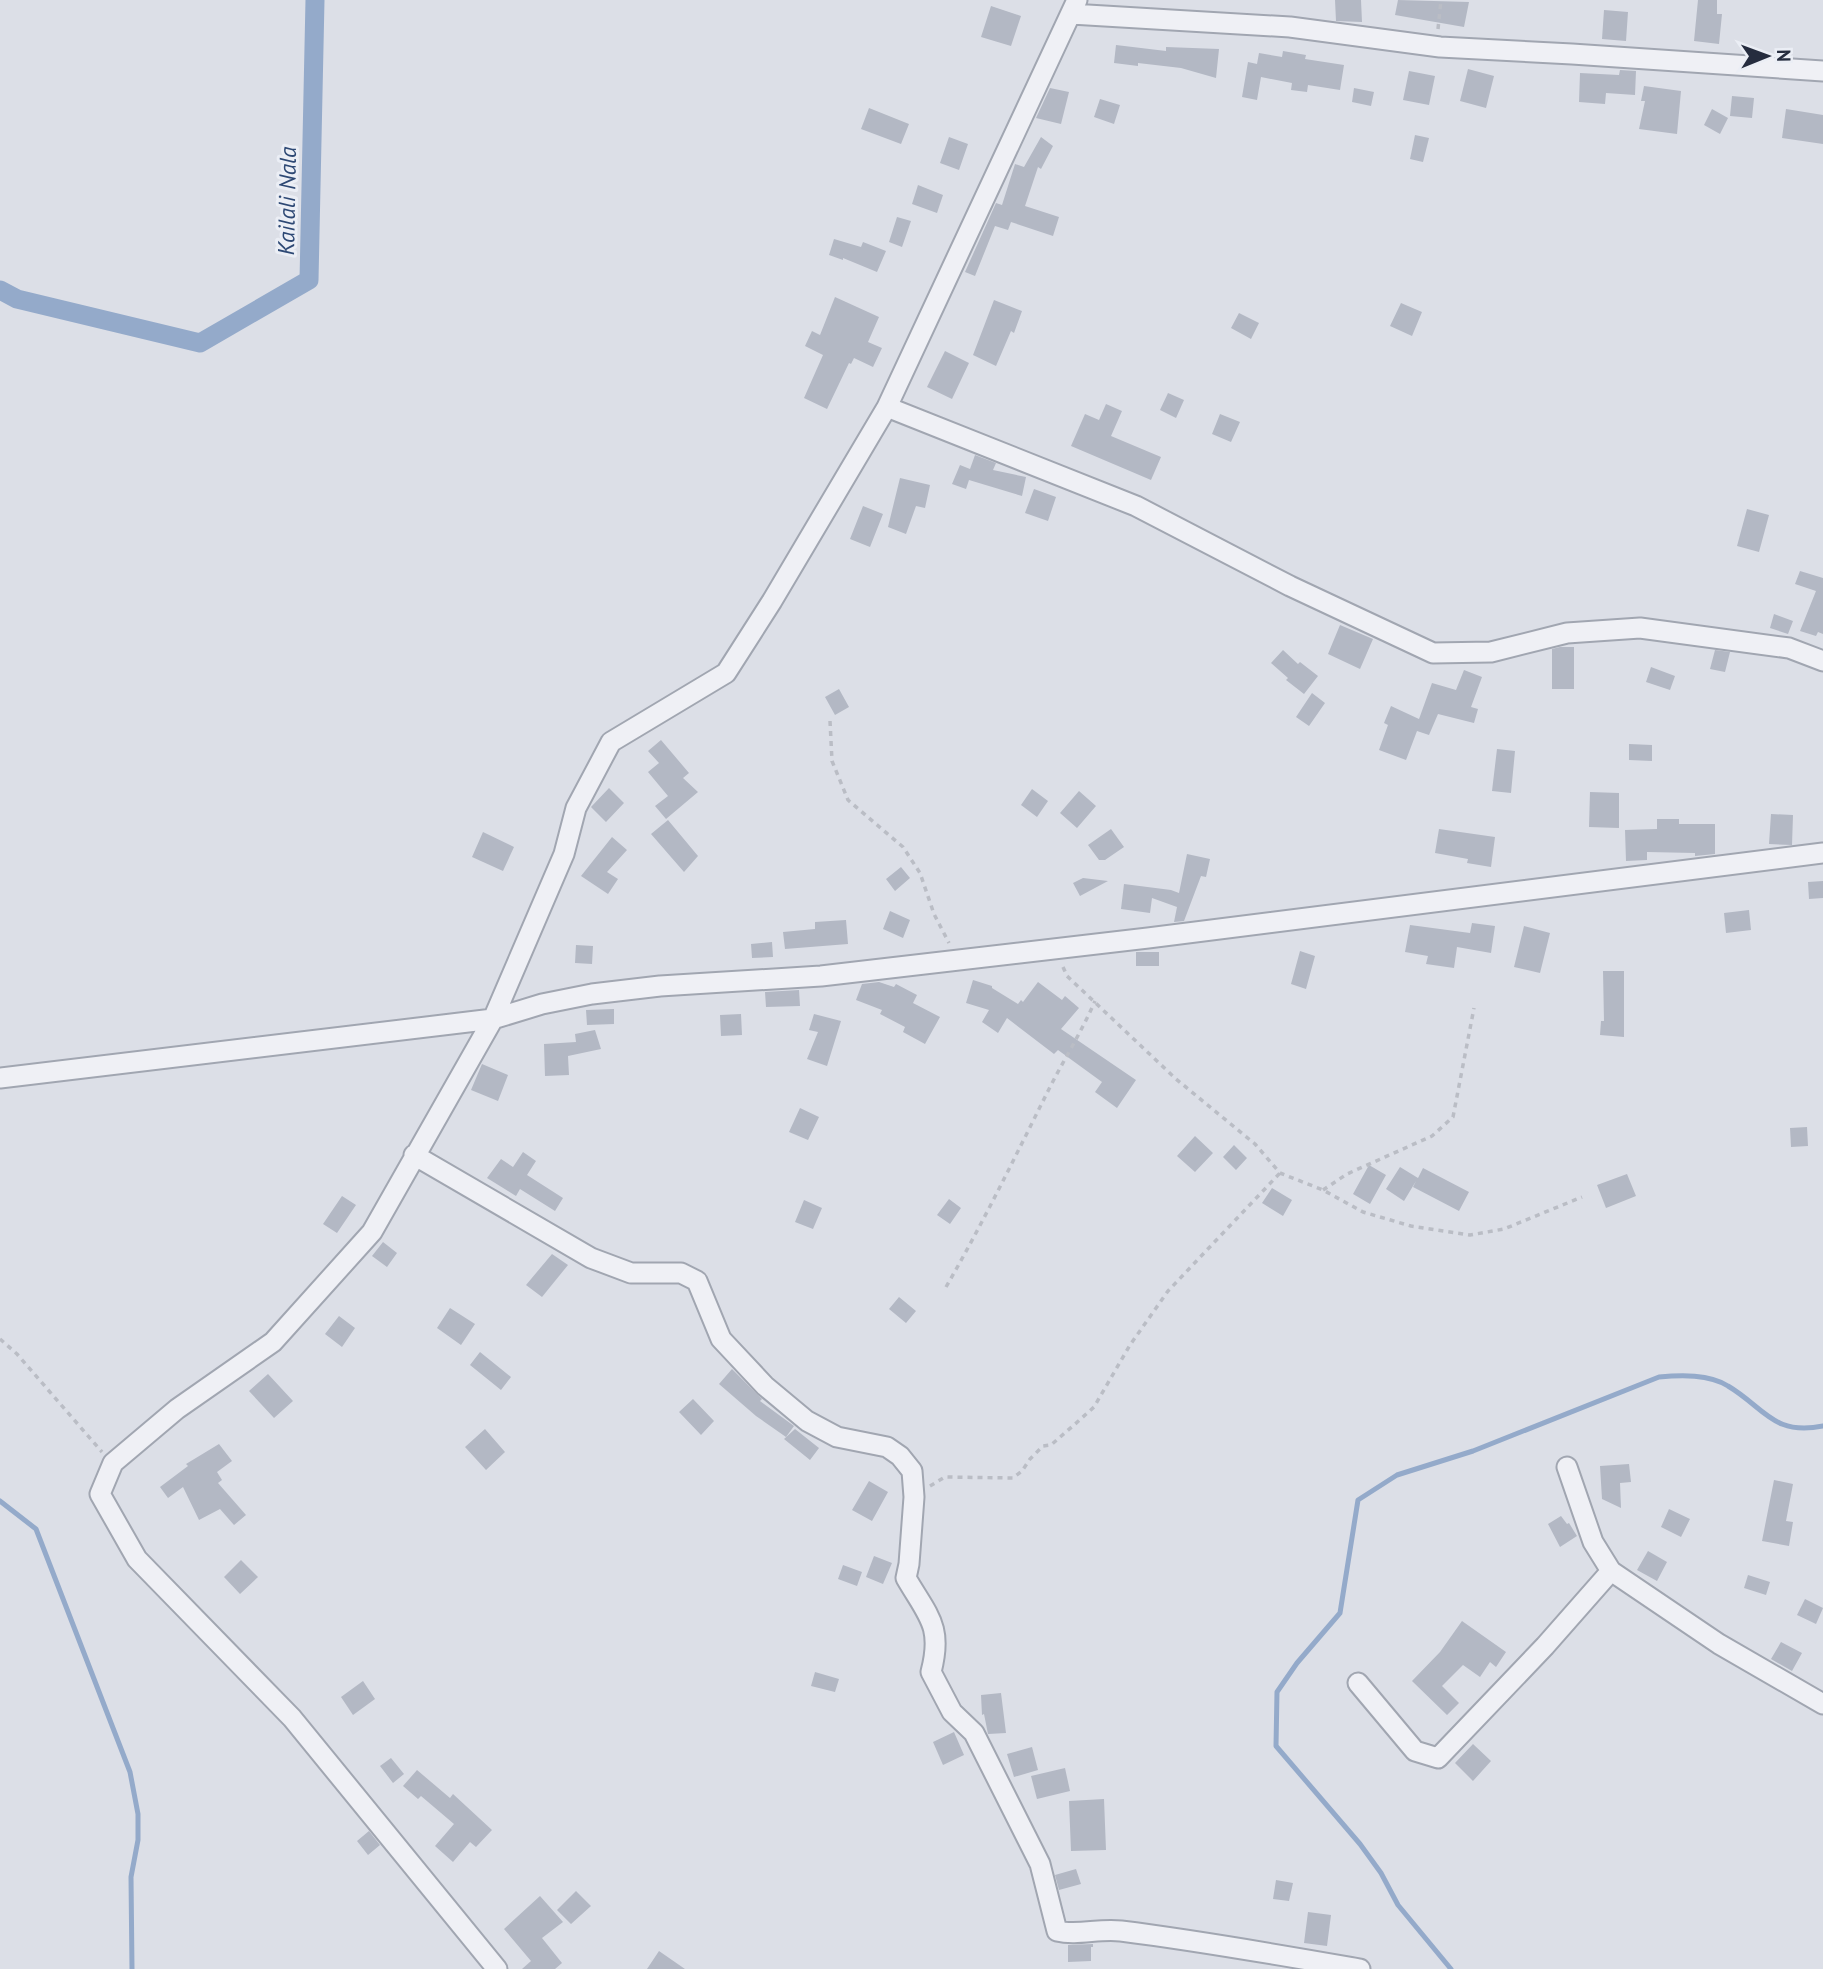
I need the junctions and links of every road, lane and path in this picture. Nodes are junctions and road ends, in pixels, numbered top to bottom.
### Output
1 (1441, 0) edge
2 (1074, 7) edge
3 (1440, 47) junction
4 (1823, 71) edge
5 (887, 407) junction
6 (1823, 661) edge
7 (830, 721) dead end
8 (1823, 853) edge
9 (1055, 949) junction
10 (958, 960) junction
11 (1095, 1001) junction
12 (1474, 1007) dead end
13 (492, 1019) junction
14 (0, 1078) edge
15 (414, 1155) junction
16 (1280, 1173) junction
17 (1323, 1190) junction
18 (1582, 1197) dead end
19 (946, 1287) dead end
20 (0, 1339) edge
21 (113, 1463) junction
22 (1567, 1467) dead end
23 (914, 1497) junction
24 (1611, 1571) junction
25 (1358, 1684) dead end
26 (1823, 1704) edge
27 (497, 1969) edge
28 (1360, 1969) edge

1 - 3 path
2 - 3 street
2 - 5 street
3 - 4 street
5 - 6 street
5 - 13 street
7 - 10 path
8 - 9 street
9 - 10 street
9 - 11 path
10 - 13 street
11 - 16 path
11 - 19 path
12 - 17 path
13 - 14 street
13 - 15 street
15 - 21 street
15 - 23 street
16 - 17 path
16 - 23 path
17 - 18 path
20 - 21 path
21 - 27 street
22 - 24 street
23 - 28 street
24 - 25 street
24 - 26 street

